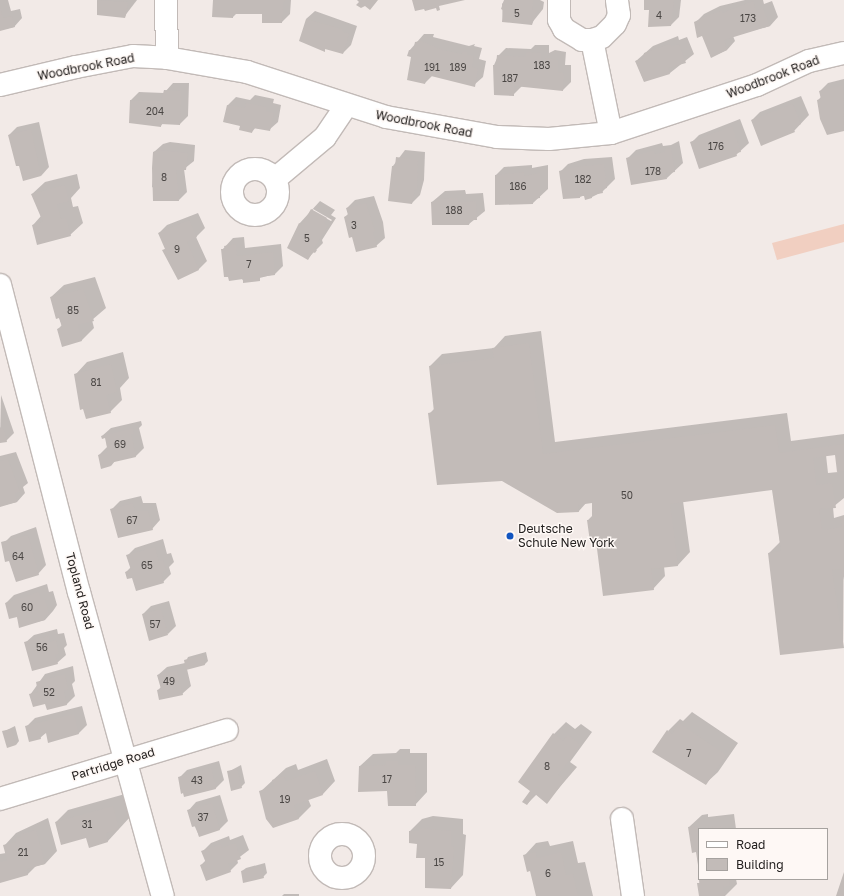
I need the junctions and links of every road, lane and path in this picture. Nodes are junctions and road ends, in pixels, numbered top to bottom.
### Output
1 (166, 0) edge
2 (559, 0) edge
3 (617, 0) edge
4 (592, 40) junction
5 (844, 53) edge
6 (167, 58) junction
7 (0, 85) edge
8 (346, 106) junction
9 (611, 133) junction
10 (275, 179) dead end
11 (1, 291) edge
12 (227, 730) dead end
13 (127, 760) junction
14 (0, 799) edge
15 (622, 820) dead end
16 (163, 896) edge
17 (633, 896) edge

1 - 6 street
2 - 4 street
3 - 4 street
4 - 9 street
5 - 9 street, Woodbrook Road
6 - 7 street, Woodbrook Road
6 - 8 street, Woodbrook Road
8 - 9 street, Woodbrook Road
8 - 10 street
11 - 13 street, Topland Road
12 - 13 street, Partridge Road
13 - 14 street, Partridge Road
13 - 16 street, Topland Road
15 - 17 street

